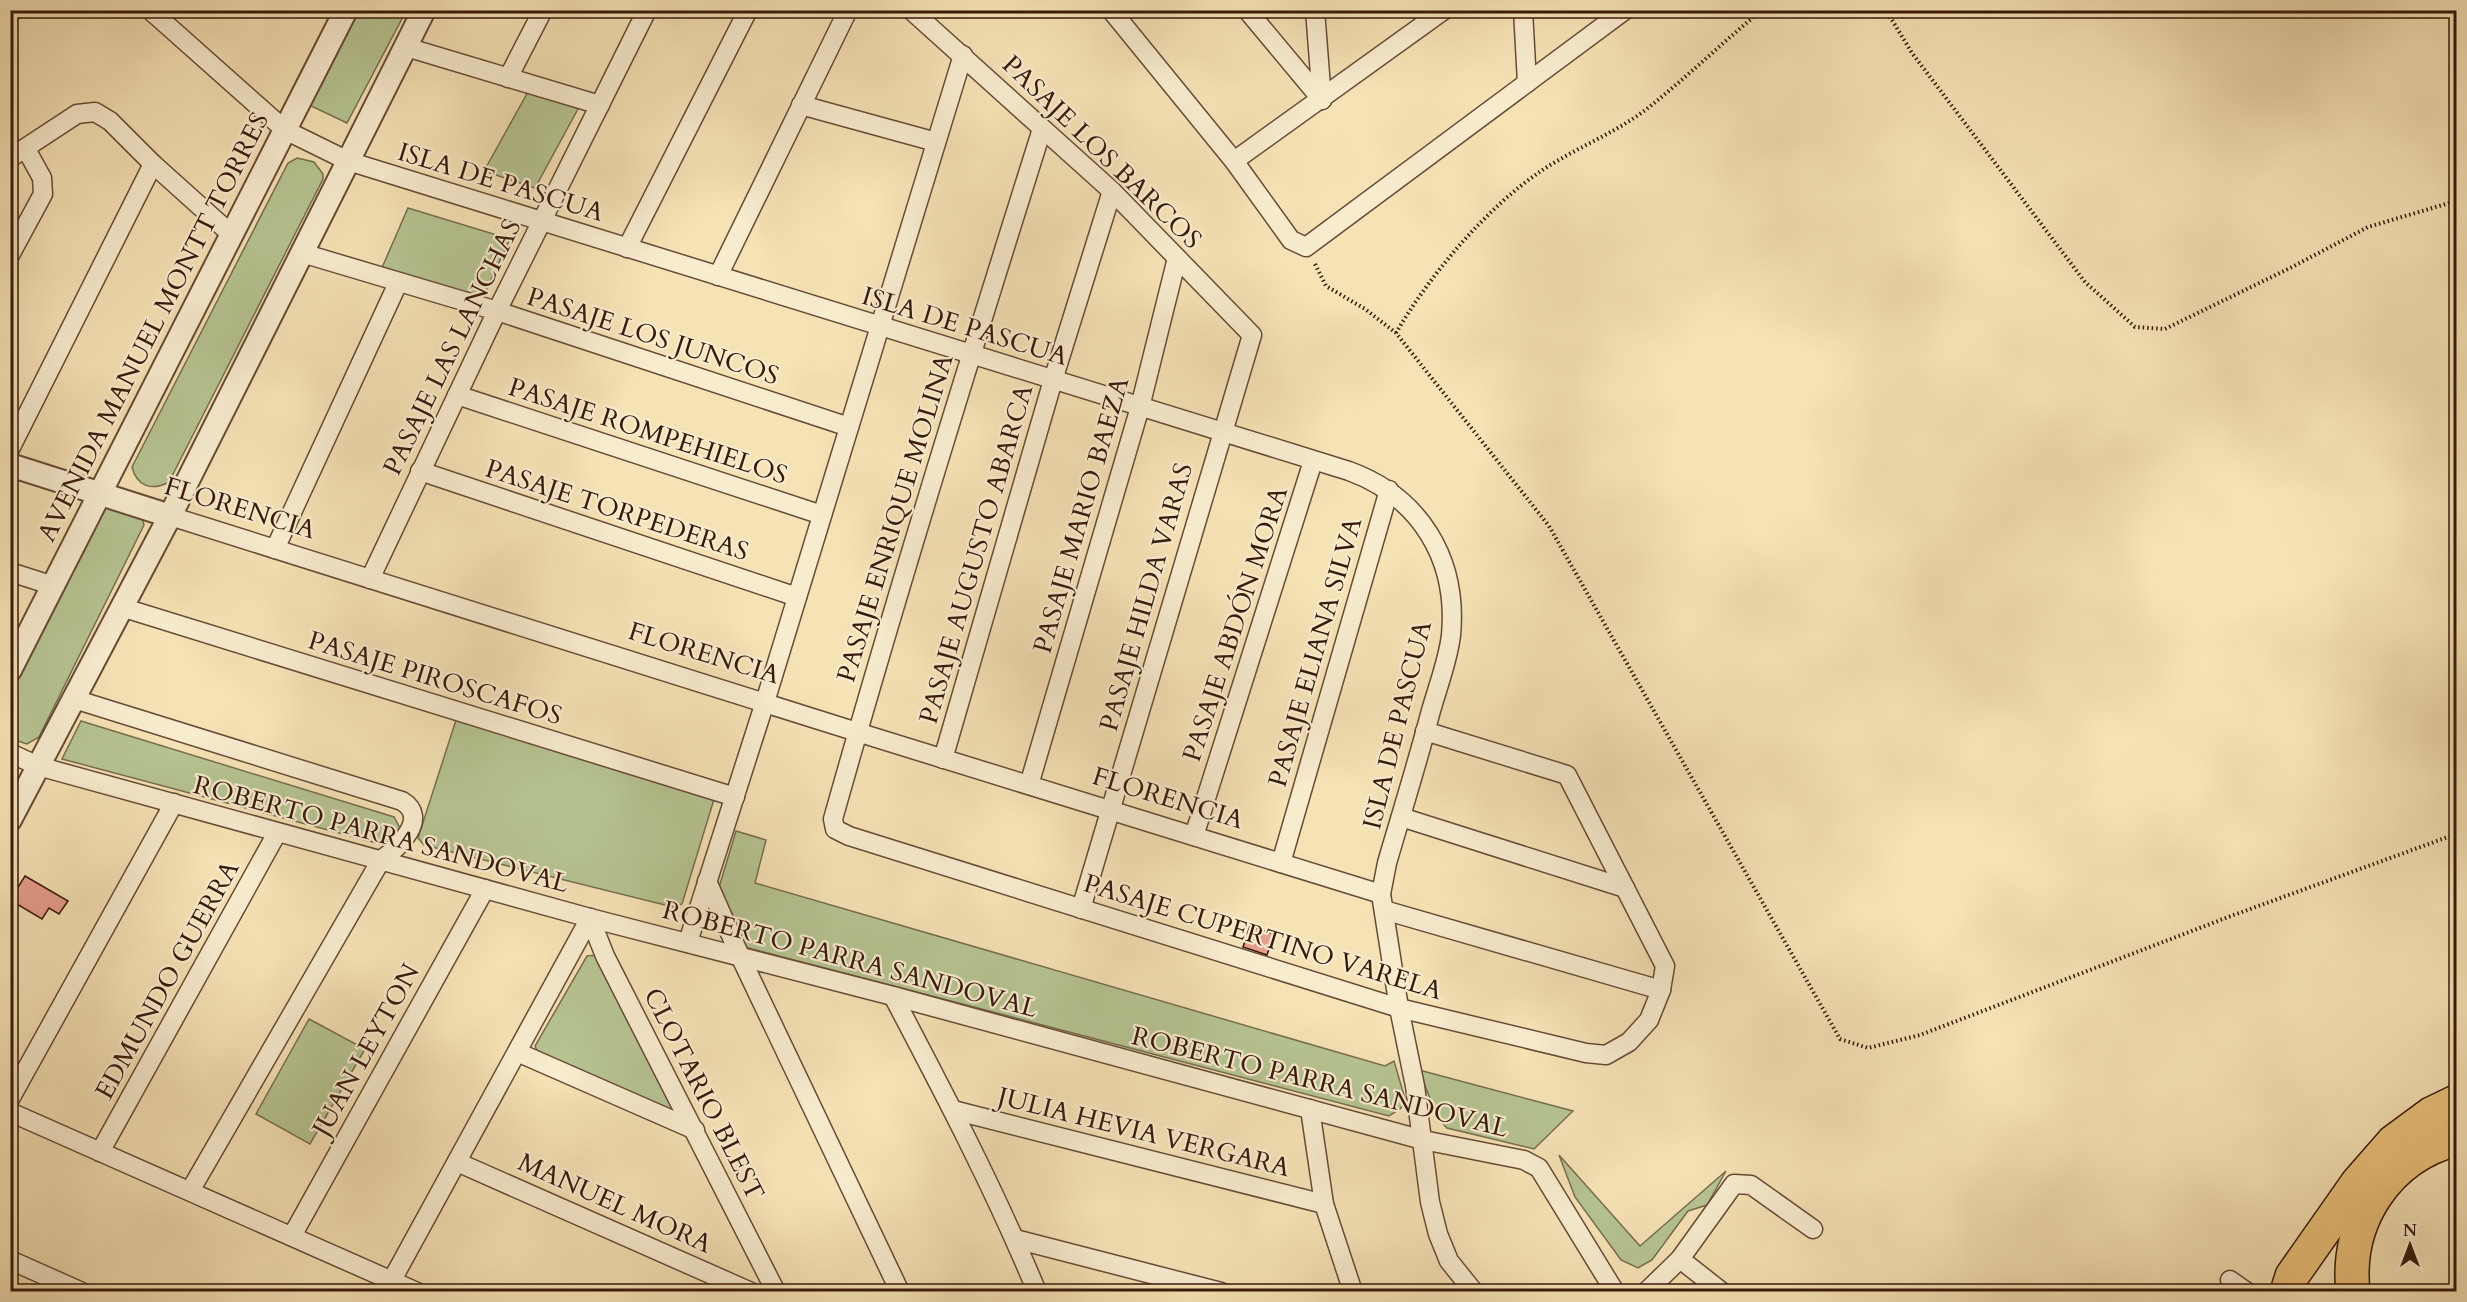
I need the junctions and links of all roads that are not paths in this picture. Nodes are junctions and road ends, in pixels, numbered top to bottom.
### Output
1 (14, 10) edge
2 (150, 10) edge
3 (346, 10) edge
4 (424, 10) edge
5 (543, 10) edge
6 (647, 10) edge
7 (748, 10) edge
8 (848, 10) edge
9 (911, 10) edge
10 (1111, 10) edge
11 (1247, 10) edge
12 (1315, 10) edge
13 (1444, 10) edge
14 (1523, 10) edge
15 (1625, 10) edge
16 (10, 13) edge
17 (1420, 19) edge
18 (406, 47) junction
19 (963, 55) junction
20 (508, 78) junction
21 (1527, 83) junction
22 (1322, 100) junction
23 (600, 105) junction
24 (801, 105) junction
25 (1042, 129) junction
26 (285, 130) junction
27 (936, 142) junction
28 (18, 153) edge
29 (348, 161) junction
30 (1234, 161) junction
31 (153, 164) junction
32 (1112, 191) junction
33 (541, 221) junction
34 (232, 235) junction
35 (627, 248) junction
36 (302, 253) junction
37 (10, 255) edge
38 (1177, 258) junction
39 (718, 276) junction
40 (398, 283) junction
41 (497, 311) junction
42 (880, 326) junction
43 (1252, 335) joint
44 (971, 354) junction
45 (1053, 380) junction
46 (457, 395) junction
47 (1140, 407) junction
48 (849, 427) junction
49 (1221, 432) junction
50 (10, 449) edge
51 (1313, 461) junction
52 (10, 465) edge
53 (420, 471) junction
54 (1389, 490) junction
55 (100, 493) junction
56 (822, 515) junction
57 (170, 516) junction
58 (274, 549) junction
59 (10, 572) edge
60 (370, 579) junction
61 (54, 586) junction
62 (797, 597) junction
63 (121, 607) junction
64 (10, 670) edge
65 (74, 699) junction
66 (765, 702) junction
67 (1425, 731) junction
68 (857, 732) junction
69 (10, 753) edge
70 (943, 759) junction
71 (38, 766) junction
72 (1029, 785) junction
73 (735, 797) junction
74 (174, 803) junction
75 (1110, 810) junction
76 (1401, 817) junction
77 (833, 819) joint
78 (10, 820) edge
79 (278, 833) junction
80 (1194, 836) junction
81 (381, 860) junction
82 (1281, 863) junction
83 (707, 881) junction
84 (1625, 888) junction
85 (485, 889) junction
86 (1382, 902) junction
87 (1081, 909) junction
88 (590, 918) junction
89 (688, 942) junction
90 (740, 956) junction
91 (1661, 990) junction
92 (893, 996) junction
93 (1399, 1008) junction
94 (516, 1052) junction
95 (10, 1099) edge
96 (2457, 1102) edge
97 (1310, 1109) junction
98 (953, 1110) junction
99 (10, 1112) edge
100 (695, 1130) junction
101 (2457, 1139) edge
102 (1423, 1140) junction
103 (100, 1152) junction
104 (457, 1162) junction
105 (190, 1191) junction
106 (1324, 1204) junction
107 (1813, 1229) dead end
108 (292, 1236) junction
109 (1015, 1239) junction
110 (1680, 1259) junction
111 (10, 1260) edge
112 (2230, 1280) dead end
113 (390, 1286) edge
114 (82, 1292) edge
115 (417, 1292) edge
116 (751, 1292) edge
117 (776, 1292) edge
118 (900, 1292) edge
119 (1037, 1292) edge
120 (1221, 1292) edge
121 (1353, 1292) edge
122 (1474, 1292) edge
123 (1615, 1292) edge
124 (1646, 1292) edge
125 (1722, 1292) edge
126 (2247, 1292) edge
127 (2287, 1292) edge
128 (2353, 1292) edge

1 - 16 street
2 - 26 street, ISLA DE PASCUA
3 - 26 street, AVENIDA MANUEL MONTT TORRES
4 - 18 street
5 - 20 street
6 - 23 street, PASAJE LAS LANCHAS
7 - 35 street
8 - 24 street
9 - 19 street, PASAJE LOS BARCOS
10 - 30 street
11 - 22 street
12 - 22 street
13 - 17 street
14 - 21 street
15 - 21 street
17 - 22 street
18 - 20 street
18 - 29 street
19 - 25 street, PASAJE LOS BARCOS
19 - 27 street
20 - 23 street
21 - 30 street
22 - 30 street
23 - 33 street, PASAJE LAS LANCHAS
24 - 27 street
24 - 39 street
25 - 32 street, PASAJE LOS BARCOS
25 - 44 street, PASAJE ENRIQUE MOLINA
26 - 29 street, ISLA DE PASCUA
26 - 34 street, AVENIDA MANUEL MONTT TORRES
27 - 42 street
28 - 31 street
28 - 37 street
29 - 33 street, ISLA DE PASCUA
29 - 36 street
31 - 34 street
31 - 50 street
32 - 38 street, PASAJE LOS BARCOS
32 - 45 street, PASAJE AUGUSTO ABARCA
33 - 35 street, ISLA DE PASCUA
33 - 41 street, PASAJE LAS LANCHAS
34 - 55 street, AVENIDA MANUEL MONTT TORRES
35 - 39 street, ISLA DE PASCUA
36 - 40 street, PASAJE LOS JUNCOS
36 - 57 street
38 - 43 street, PASAJE LOS BARCOS
38 - 47 street, PASAJE MARIO BAEZA
39 - 42 street, ISLA DE PASCUA
40 - 41 street, PASAJE LOS JUNCOS
40 - 58 street
41 - 46 street, PASAJE LAS LANCHAS
41 - 48 street, PASAJE LOS JUNCOS
42 - 44 street, ISLA DE PASCUA
42 - 48 street
43 - 49 street, PASAJE HILDA VARAS
44 - 45 street, ISLA DE PASCUA
44 - 68 street, PASAJE ENRIQUE MOLINA
45 - 47 street, ISLA DE PASCUA
45 - 70 street, PASAJE AUGUSTO ABARCA
46 - 53 street, PASAJE LAS LANCHAS
46 - 56 street, PASAJE ROMPEHIELOS
47 - 49 street, ISLA DE PASCUA
47 - 72 street, PASAJE MARIO BAEZA
48 - 56 street
49 - 51 street, ISLA DE PASCUA
49 - 75 street, PASAJE HILDA VARAS
51 - 54 street, ISLA DE PASCUA
51 - 80 street, PASAJE ABDÓN MORA
52 - 55 street, FLORENCIA
53 - 60 street, PASAJE LAS LANCHAS
53 - 62 street, PASAJE TORPEDERAS
54 - 67 street, ISLA DE PASCUA
54 - 82 street, PASAJE ELIANA SILVA
55 - 57 street, FLORENCIA
55 - 61 street, AVENIDA MANUEL MONTT TORRES
56 - 62 street
57 - 58 street, FLORENCIA
57 - 63 street
58 - 60 street, FLORENCIA
59 - 61 street
60 - 66 street, FLORENCIA
61 - 64 street, AVENIDA MANUEL MONTT TORRES
62 - 66 street
63 - 65 street
63 - 73 street, PASAJE PIROSCAFOS
65 - 71 street
65 - 81 street
66 - 68 street, FLORENCIA
66 - 73 street
67 - 76 street, ISLA DE PASCUA
67 - 84 street
68 - 70 street, FLORENCIA
68 - 77 street, PASAJE ENRIQUE MOLINA
69 - 71 street, ROBERTO PARRA SANDOVAL
70 - 72 street, FLORENCIA
71 - 74 street, ROBERTO PARRA SANDOVAL
71 - 78 street
72 - 75 street, FLORENCIA
73 - 83 street
74 - 79 street, ROBERTO PARRA SANDOVAL
74 - 95 street
75 - 80 street, FLORENCIA
75 - 87 street, PASAJE HILDA VARAS
76 - 84 street
76 - 86 street, ISLA DE PASCUA
77 - 87 street, PASAJE CUPERTINO VARELA
79 - 81 street, ROBERTO PARRA SANDOVAL
79 - 103 street, EDMUNDO GUERRA
80 - 82 street, FLORENCIA
81 - 85 street, ROBERTO PARRA SANDOVAL
81 - 105 street
82 - 86 street, FLORENCIA
83 - 89 street
83 - 90 street
84 - 91 street
85 - 88 street, ROBERTO PARRA SANDOVAL
85 - 108 street, JUAN LEYTON
86 - 91 street, FLORENCIA
86 - 93 street, ISLA DE PASCUA
87 - 93 street, PASAJE CUPERTINO VARELA
88 - 89 street, ROBERTO PARRA SANDOVAL
88 - 94 street
88 - 100 street, CLOTARIO BLEST
89 - 90 street, ROBERTO PARRA SANDOVAL
90 - 92 street, ROBERTO PARRA SANDOVAL
90 - 118 street
91 - 93 street, PASAJE CUPERTINO VARELA
92 - 97 street, ROBERTO PARRA SANDOVAL
92 - 98 street
93 - 102 street, ISLA DE PASCUA
94 - 100 street
94 - 104 street
96 - 127 highway
97 - 102 street, ROBERTO PARRA SANDOVAL
97 - 106 street
98 - 106 street, JULIA HEVIA VERGARA
98 - 109 street
99 - 103 street
100 - 117 street, CLOTARIO BLEST
101 - 128 highway
102 - 122 street, ISLA DE PASCUA
102 - 123 street, ROBERTO PARRA SANDOVAL
103 - 105 street
104 - 113 street
104 - 116 street, MANUEL MORA
105 - 108 street
106 - 121 street
107 - 110 street
108 - 113 street
109 - 119 street
109 - 120 street
110 - 124 street
110 - 125 street
111 - 114 street
112 - 126 street
113 - 115 street

